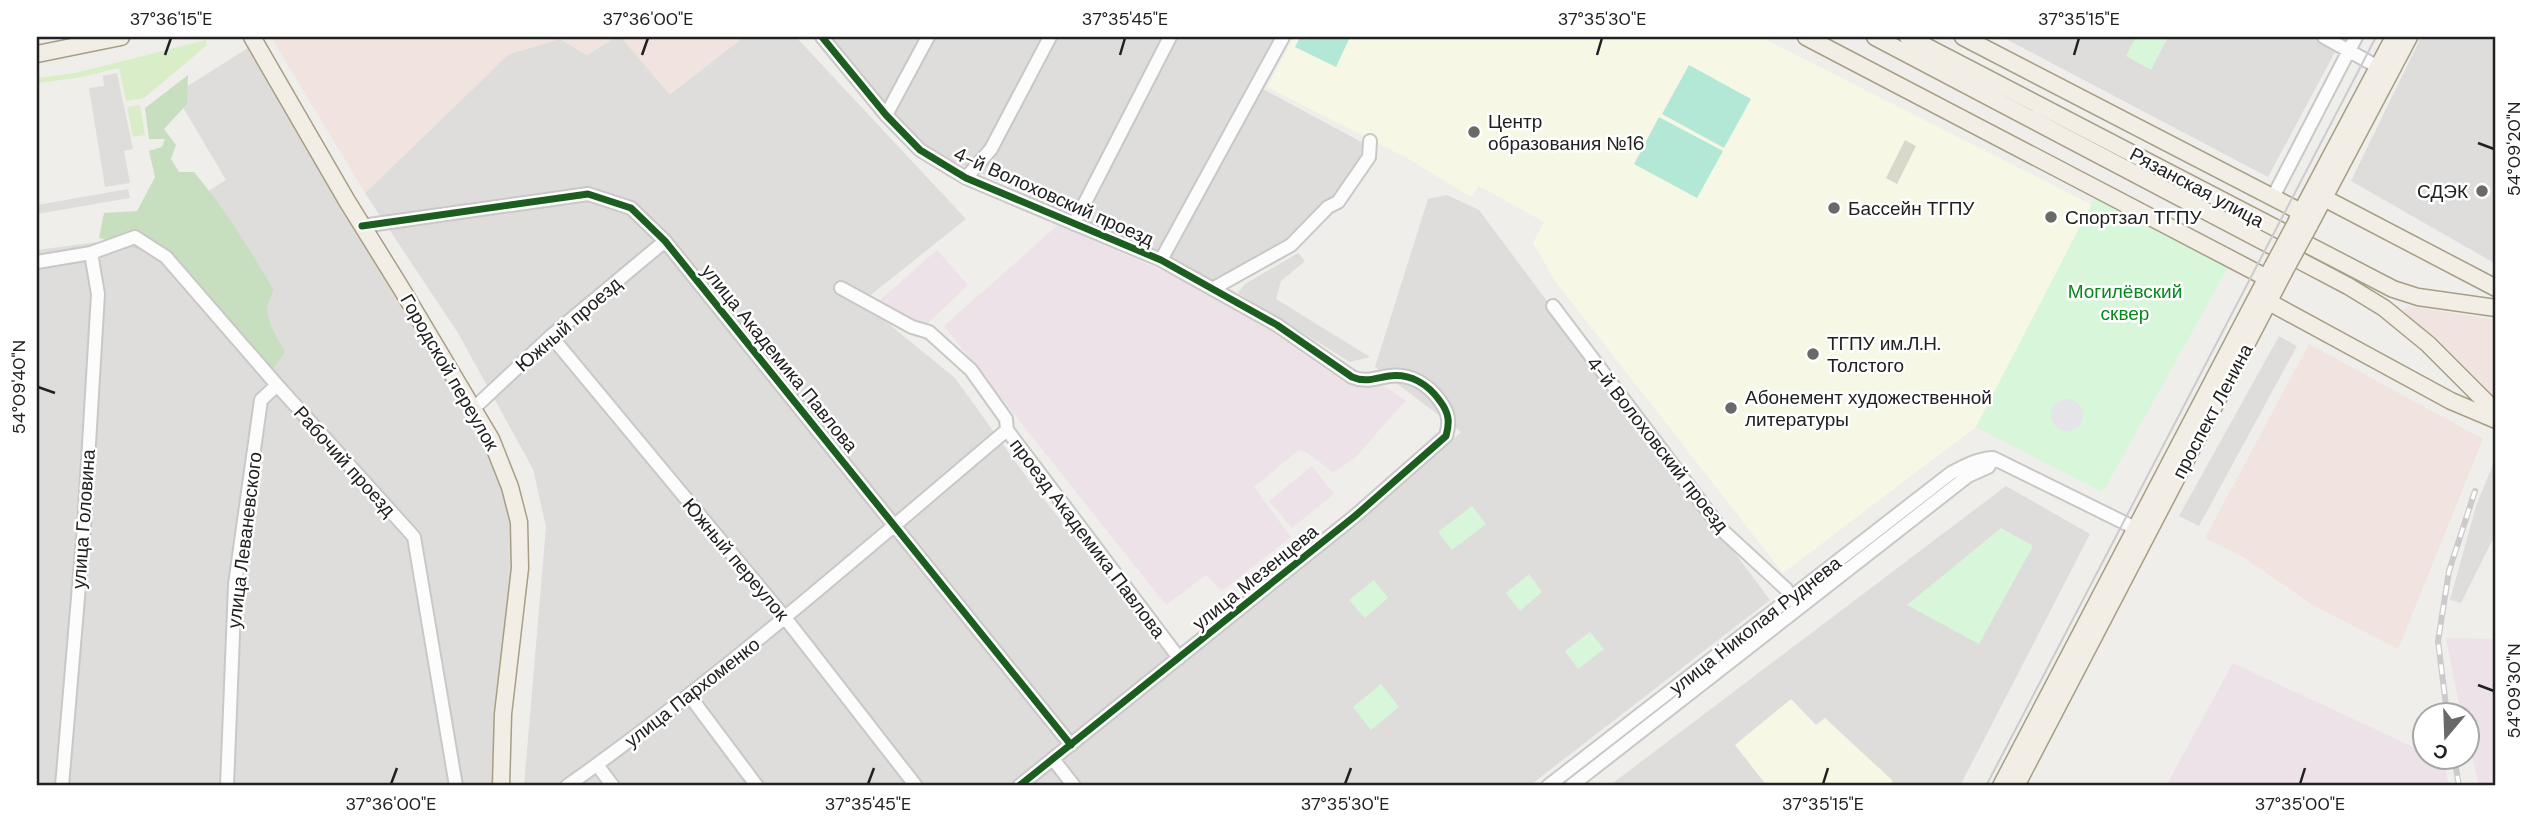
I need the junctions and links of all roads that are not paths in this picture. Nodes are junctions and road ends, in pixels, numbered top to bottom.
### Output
1 (121, 37) edge
2 (252, 37) edge
3 (822, 37) edge
4 (928, 37) edge
5 (1050, 37) edge
6 (1170, 37) edge
7 (1283, 37) edge
8 (1806, 37) edge
9 (1875, 37) edge
10 (1908, 37) edge
11 (1962, 37) edge
12 (2324, 37) edge
13 (2356, 37) edge
14 (2394, 37) edge
15 (2409, 37) edge
16 (2349, 51) junction
17 (37, 54) edge
18 (2378, 67) junction
19 (886, 115) junction
20 (1370, 141) dead end
21 (966, 178) junction
22 (2273, 197) junction
23 (2324, 198) junction
24 (2302, 220) junction
25 (1074, 225) junction
26 (362, 226) junction
27 (665, 241) junction
28 (91, 253) junction
29 (1161, 260) junction
30 (37, 262) edge
31 (2275, 272) junction
32 (841, 288) dead end
33 (1214, 288) junction
34 (2496, 289) edge
35 (2269, 302) junction
36 (1553, 306) dead end
37 (2496, 308) edge
38 (551, 336) junction
39 (1411, 377) joint
40 (277, 385) junction
41 (473, 410) junction
42 (2496, 412) edge
43 (2496, 420) edge
44 (1007, 430) junction
45 (895, 524) junction
46 (2142, 532) junction
47 (1796, 602) junction
48 (786, 619) junction
49 (1179, 658) junction
50 (689, 695) junction
51 (1071, 745) junction
52 (1054, 759) junction
53 (597, 765) junction
54 (62, 786) edge
55 (227, 786) edge
56 (456, 786) edge
57 (501, 786) edge
58 (567, 786) edge
59 (613, 786) edge
60 (757, 786) edge
61 (916, 786) edge
62 (1019, 786) edge
63 (1074, 786) edge
64 (1548, 786) edge
65 (1571, 786) edge
66 (2001, 786) edge
67 (2016, 786) edge

1 - 17 main road
2 - 26 main road, Городской переулок
3 - 19 street, 4-й Волоховский проезд
4 - 19 street
5 - 21 street
6 - 25 street
7 - 29 street
8 - 31 main road
9 - 42 main road, Рязанская улица
10 - 37 main road, Рязанская улица
11 - 22 main road
12 - 16 street
13 - 16 street
14 - 18 main road, проспект Ленина
15 - 23 main road, проспект Ленина
16 - 18 street
16 - 22 street
18 - 24 main road, проспект Ленина
19 - 21 street, 4-й Волоховский проезд
20 - 33 street
21 - 25 street, 4-й Волоховский проезд
22 - 24 main road
23 - 24 main road, проспект Ленина
23 - 34 main road
24 - 31 main road, проспект Ленина, bridge
25 - 29 street, 4-й Волоховский проезд
26 - 27 street, улица Академика Павлова
26 - 41 main road, Городской переулок
27 - 38 street, Южный проезд
27 - 45 street, улица Академика Павлова
28 - 30 street
28 - 40 street, Рабочий проезд
28 - 54 street, улица Головина
29 - 33 street, 4-й Волоховский проезд
31 - 35 main road, проспект Ленина
31 - 46 main road, проспект Ленина
32 - 44 street, проезд Академика Павлова
33 - 39 street, 4-й Волоховский проезд
35 - 43 main road
35 - 46 main road, проспект Ленина
36 - 47 street, 4-й Волоховский проезд
38 - 41 street, Южный проезд
38 - 48 street, Южный переулок
39 - 49 street, улица Мезенцева
40 - 55 street, улица Леваневского
40 - 56 street, Рабочий проезд
41 - 57 main road, Городской переулок
44 - 45 street, улица Пархоменко
44 - 49 street, проезд Академика Павлова
45 - 48 street, улица Пархоменко
45 - 51 street, улица Академика Павлова
46 - 47 street, улица Николая Руднева
46 - 66 main road, проспект Ленина
46 - 67 main road, проспект Ленина
47 - 64 street, улица Николая Руднева
47 - 65 street, улица Николая Руднева
48 - 50 street, улица Пархоменко
48 - 61 street, Южный переулок
49 - 51 street, улица Мезенцева
50 - 53 street, улица Пархоменко
50 - 60 street
51 - 52 street, улица Мезенцева
52 - 62 street, улица Мезенцева
52 - 63 street
53 - 58 street, улица Пархоменко
53 - 59 street

